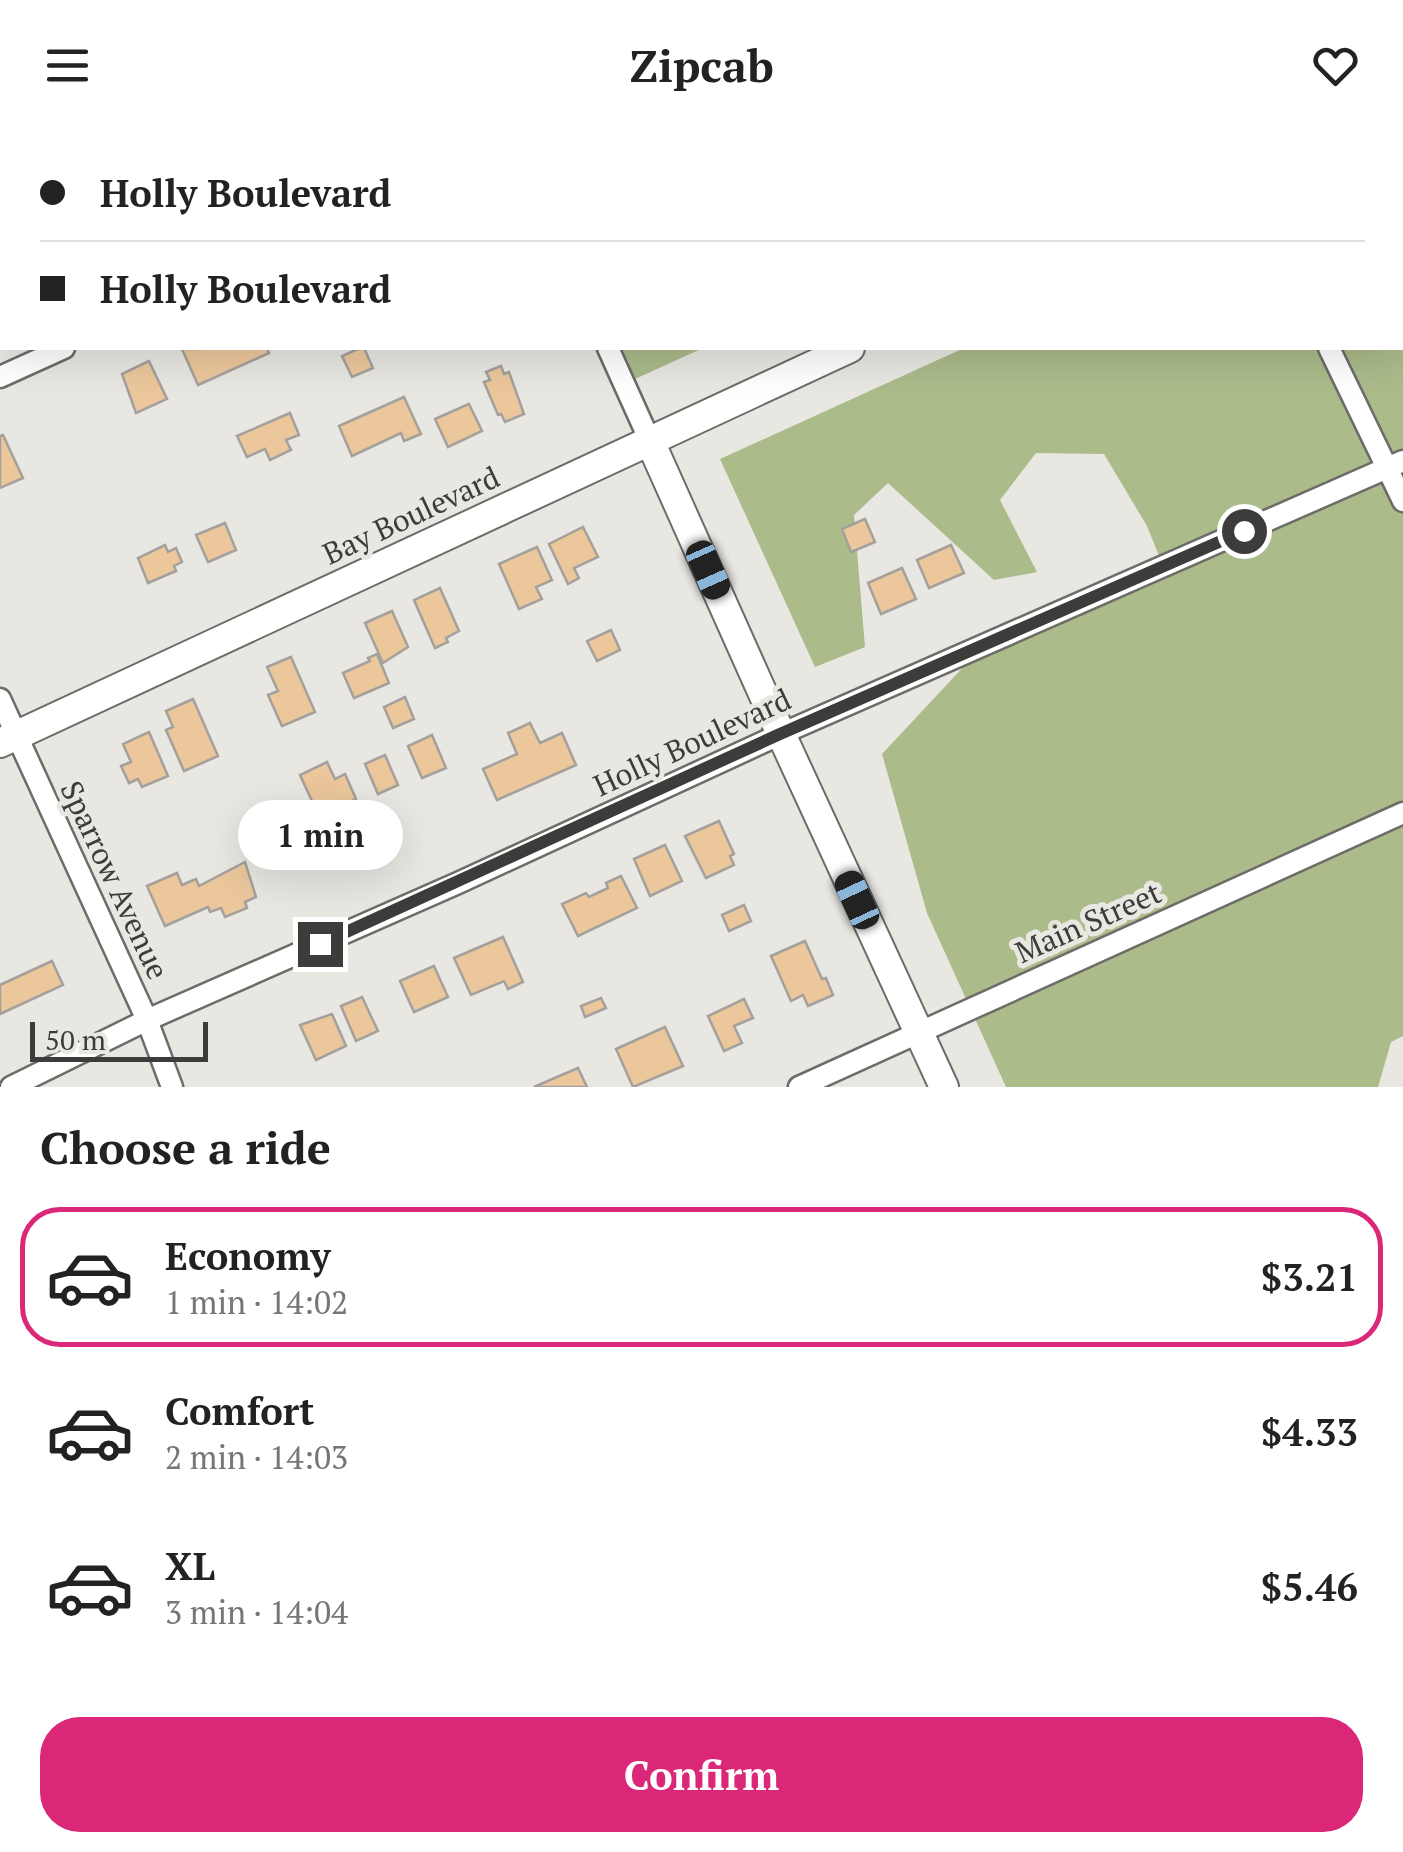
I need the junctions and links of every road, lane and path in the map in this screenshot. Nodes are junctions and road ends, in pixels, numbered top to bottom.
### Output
1 (60, 350) edge
2 (609, 350) edge
3 (846, 350) edge
4 (1330, 350) edge
5 (0, 377) edge
6 (650, 440) junction
7 (1394, 465) edge
8 (1403, 501) edge
9 (0, 699) edge
10 (780, 734) junction
11 (8, 739) edge
12 (1403, 813) edge
13 (147, 1020) junction
14 (918, 1032) junction
15 (11, 1087) edge
16 (172, 1087) edge
17 (798, 1087) edge
18 (944, 1087) edge

1 - 5 street
2 - 6 street
3 - 6 main road, Bay Boulevard
4 - 7 street
6 - 10 main road
6 - 11 main road, Bay Boulevard
7 - 8 street
7 - 10 street, Holly Boulevard
9 - 11 street, Sparrow Avenue
10 - 13 street, Holly Boulevard
10 - 14 main road
11 - 13 street, Sparrow Avenue
12 - 14 street, Main Street
13 - 15 street, Holly Boulevard
13 - 16 street, Sparrow Avenue
14 - 17 street, Main Street
14 - 18 main road

